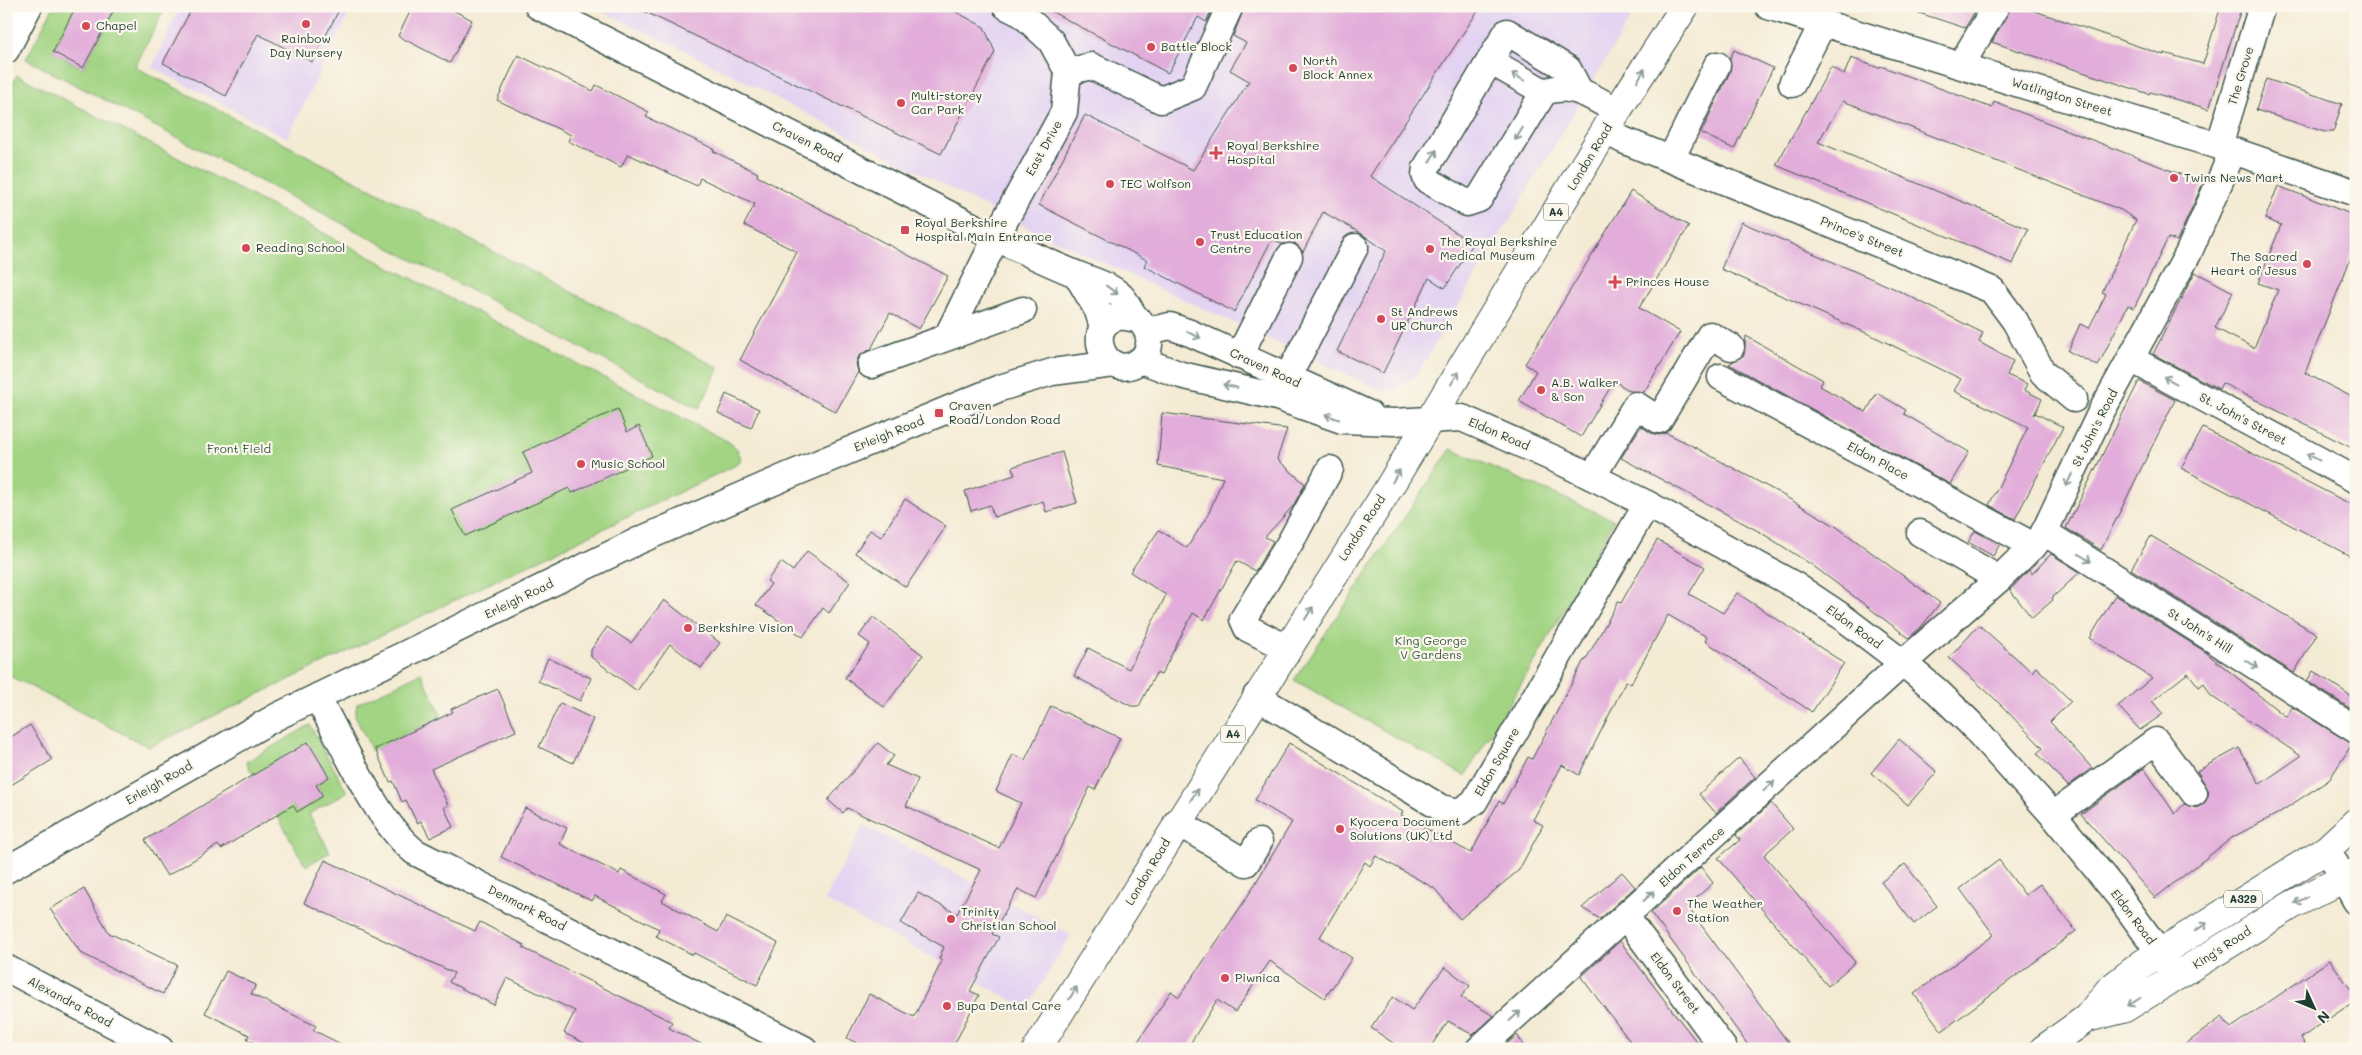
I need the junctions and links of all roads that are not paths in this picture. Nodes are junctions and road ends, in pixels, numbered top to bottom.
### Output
1 (29, 6) edge
2 (538, 6) edge
3 (1006, 6) edge
4 (1230, 6) edge
5 (1686, 6) edge
6 (1768, 6) edge
7 (1996, 6) edge
8 (2262, 6) edge
9 (1823, 23) junction
10 (6, 50) edge
11 (1490, 60) junction
12 (1717, 65) dead end
13 (1961, 65) junction
14 (1068, 72) junction
15 (1792, 84) dead end
16 (1579, 90) junction
17 (1544, 92) junction
18 (1612, 121) junction
19 (2226, 148) junction
20 (1671, 159) junction
21 (2356, 193) edge
22 (996, 238) junction
23 (1355, 247) dead end
24 (1289, 257) dead end
25 (1077, 275) junction
26 (1023, 310) dead end
27 (1142, 325) junction
28 (1101, 335) junction
29 (947, 338) junction
30 (1731, 347) dead end
31 (1239, 356) junction
32 (2131, 359) junction
33 (1141, 360) junction
34 (1114, 364) junction
35 (871, 365) dead end
36 (1052, 372) junction
37 (1721, 377) dead end
38 (1282, 388) junction
39 (2074, 398) dead end
40 (1429, 419) junction
41 (1330, 470) dead end
42 (1592, 477) junction
43 (2356, 480) edge
44 (1647, 504) junction
45 (1920, 533) dead end
46 (2039, 539) junction
47 (1999, 579) junction
48 (1286, 648) junction
49 (1903, 664) junction
50 (319, 696) junction
51 (1256, 696) junction
52 (2356, 730) edge
53 (2194, 793) dead end
54 (2054, 816) junction
55 (1177, 822) junction
56 (2356, 822) edge
57 (1259, 842) dead end
58 (2327, 848) junction
59 (6, 870) edge
60 (2352, 884) edge
61 (1626, 917) junction
62 (2160, 952) junction
63 (6, 968) edge
64 (2176, 976) junction
65 (2087, 1018) junction
66 (160, 1049) edge
67 (804, 1049) edge
68 (1037, 1049) edge
69 (1479, 1049) edge
70 (1724, 1049) edge
71 (2044, 1049) edge

1 - 10 street
2 - 22 street, Craven Road
3 - 14 street
4 - 14 street
18 -> 5 main road, London Road / A4
6 - 9 street, Watlington Street
7 - 13 street
8 - 19 street, The Grove
9 - 13 street, Watlington Street
9 - 15 street
11 - 16 street
17 -> 11 street
17 -> 11 street
12 - 20 street
13 - 19 street, Watlington Street
14 - 22 street, East Drive
16 - 17 street
16 - 18 street, Prince's Street
18 - 20 street, Prince's Street
40 -> 18 main road, London Road / A4
19 - 21 street, Watlington Street
19 - 32 street, St John's Road
20 - 39 street, Prince's Street
22 - 25 street, Craven Road
22 - 29 street, East Drive
23 - 38 street
24 - 31 street
25 -> 27 street, Craven Road
25 - 28 street
26 - 29 street
27 - 28 street, Craven Road
27 -> 31 street, Craven Road
27 - 33 street
28 - 34 street
28 - 36 street, Erleigh Road
29 - 35 street
30 - 42 street
31 - 38 street, Craven Road
43 -> 32 street, St. John's Street
32 -> 46 street, St John's Road
33 - 34 street
38 -> 33 street, Craven Road
34 - 36 street, Erleigh Road
36 - 50 street, Erleigh Road
37 - 46 street, Eldon Place
38 - 40 street, Craven Road
40 - 42 street, Eldon Road
48 -> 40 main road, London Road / A4
41 - 48 street
42 - 44 street, Eldon Road
44 - 49 street, Eldon Road
44 - 51 street, Eldon Square
45 - 47 street
46 - 47 street, St John's Road
46 -> 52 street, St John's Hill
47 - 49 street, St John's Road
48 - 51 main road, London Road / A4
49 - 54 street, Eldon Road
61 -> 49 street, Eldon Terrace
50 - 59 street, Erleigh Road
50 - 67 street, Denmark Road
55 -> 51 main road, London Road / A4
53 - 54 street
54 - 62 street, Eldon Road
55 - 57 street
68 -> 55 main road, London Road / A4
56 - 58 main road, A329
58 - 60 street
62 -> 58 main road, King's Road / A329
60 -> 64 main road, King's Road / A329
69 -> 61 street, Eldon Terrace
61 - 70 street, Eldon Street
62 - 64 street, Eldon Road
62 - 65 main road, King's Road / A329
63 - 66 street, Alexandra Road
64 -> 65 main road, King's Road / A329
65 - 71 main road, King's Road / A329

